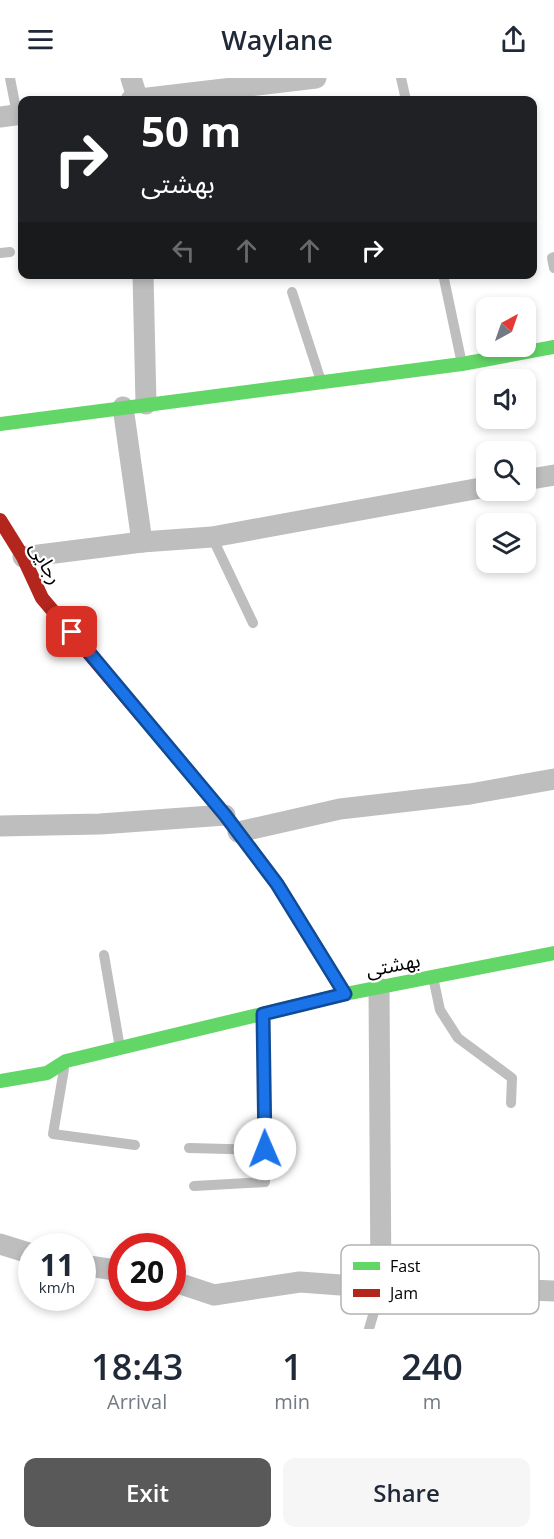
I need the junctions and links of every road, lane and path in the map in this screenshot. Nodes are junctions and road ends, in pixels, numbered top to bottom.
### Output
1 (10, 78) edge
2 (131, 78) edge
3 (316, 78) edge
4 (401, 78) edge
5 (135, 96) edge
6 (169, 96) edge
7 (405, 96) edge
8 (13, 115) edge
9 (554, 257) edge
10 (554, 268) edge
11 (142, 279) edge
12 (444, 279) edge
13 (292, 292) dead end
14 (554, 347) edge
15 (462, 364) junction
16 (321, 381) junction
17 (146, 404) junction
18 (123, 407) junction
19 (0, 424) edge
20 (554, 475) edge
21 (536, 478) edge
22 (476, 489) edge
23 (0, 520) edge
24 (212, 537) junction
25 (142, 542) junction
26 (12, 549) edge
27 (253, 623) dead end
28 (554, 779) edge
29 (225, 815) junction
30 (0, 826) edge
31 (238, 832) junction
32 (554, 952) edge
33 (104, 955) dead end
34 (433, 977) junction
35 (379, 988) junction
36 (345, 994) junction
37 (263, 1014) junction
38 (120, 1048) junction
39 (61, 1057) junction
40 (0, 1081) edge
41 (511, 1103) dead end
42 (135, 1145) dead end
43 (189, 1148) dead end
44 (265, 1149) junction
45 (194, 1186) dead end
46 (0, 1244) edge
47 (381, 1245) edge
48 (18, 1250) edge
49 (341, 1285) edge
50 (186, 1286) edge
51 (539, 1290) edge
52 (554, 1291) edge
53 (373, 1314) edge
54 (369, 1329) edge

1 - 8 lane
2 - 5 street
3 - 6 street
4 - 7 lane
9 - 10 lane
11 - 17 street
12 - 15 lane
13 - 16 lane
14 - 15 street
15 - 16 street
16 - 17 street
17 - 18 street
18 - 19 street
18 - 25 street
20 - 21 street
22 - 24 street
23 - 26 street, رجایی
24 - 25 street
24 - 27 lane
25 - 26 street
26 - 29 street, رجایی
28 - 31 street
29 - 30 street
29 - 31 street, رجایی
31 - 36 street, رجایی
32 - 34 street, بهشتی
33 - 38 lane
34 - 35 street, بهشتی
34 - 41 lane
35 - 36 street, بهشتی
35 - 47 street
36 - 37 street, بهشتی
37 - 38 street, بهشتی
37 - 44 lane
38 - 39 street, بهشتی
39 - 40 street, بهشتی
39 - 42 lane
43 - 44 lane
44 - 45 lane
46 - 48 street
49 - 50 street
51 - 52 street
53 - 54 lane

